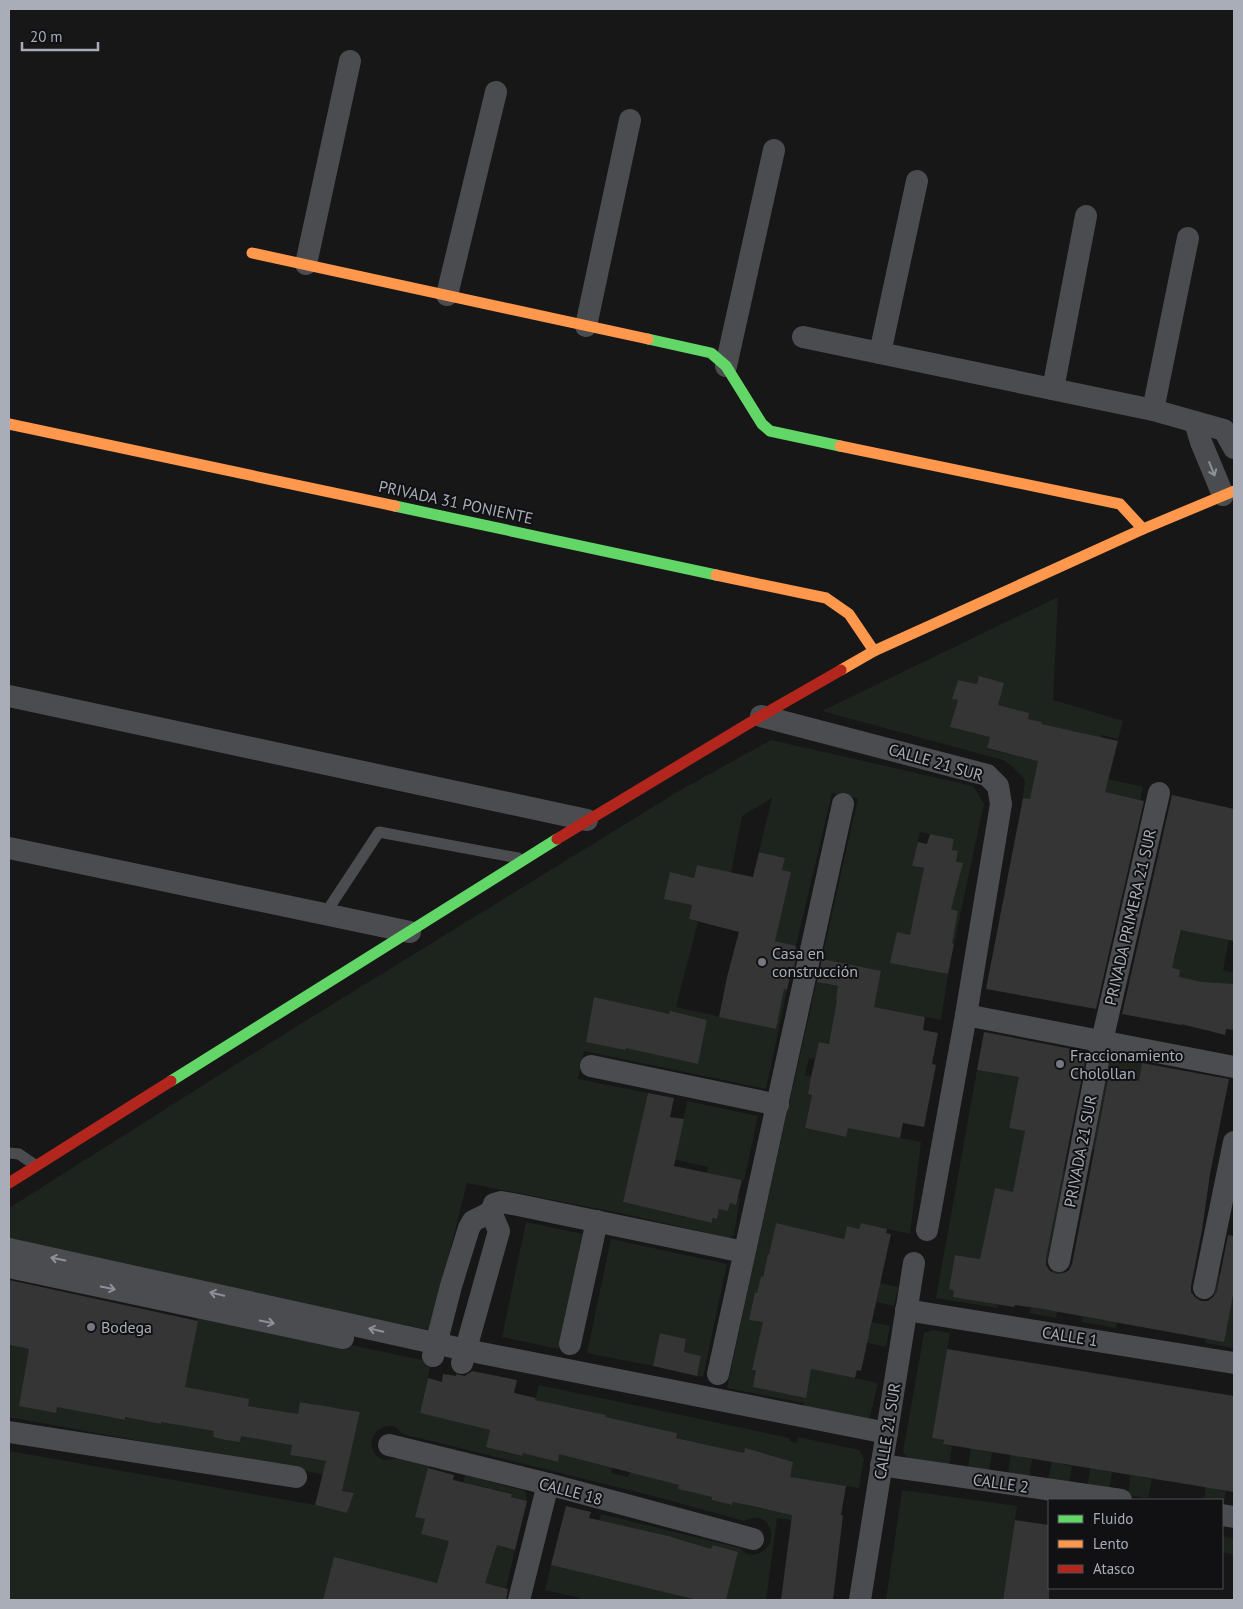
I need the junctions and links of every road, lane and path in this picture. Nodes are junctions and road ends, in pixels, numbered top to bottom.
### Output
1 (350, 61) dead end
2 (496, 92) dead end
3 (630, 120) dead end
4 (774, 150) dead end
5 (917, 181) dead end
6 (1086, 216) dead end
7 (1188, 238) dead end
8 (252, 253) dead end
9 (306, 264) junction
10 (447, 295) junction
11 (586, 326) junction
12 (803, 337) dead end
13 (880, 353) junction
14 (726, 366) junction
15 (1053, 389) junction
16 (1153, 410) junction
17 (1195, 422) junction
18 (9, 424) edge
19 (1234, 448) edge
20 (1229, 493) edge
21 (1143, 529) junction
22 (874, 651) junction
23 (9, 696) edge
24 (761, 716) junction
25 (1159, 793) dead end
26 (843, 804) dead end
27 (587, 820) junction
28 (9, 848) edge
29 (525, 859) junction
30 (325, 914) junction
31 (410, 932) junction
32 (966, 1015) junction
33 (1102, 1041) junction
34 (591, 1066) dead end
35 (1234, 1067) edge
36 (778, 1105) junction
37 (1234, 1142) edge
38 (9, 1152) edge
39 (36, 1166) junction
40 (9, 1183) edge
41 (491, 1212) junction
42 (597, 1221) junction
43 (1226, 1226) edge
44 (927, 1230) dead end
45 (9, 1249) edge
46 (744, 1252) junction
47 (1058, 1261) dead end
48 (914, 1263) dead end
49 (9, 1267) edge
50 (1204, 1288) dead end
51 (906, 1310) junction
52 (570, 1344) dead end
53 (434, 1350) junction
54 (464, 1357) junction
55 (1234, 1363) edge
56 (718, 1374) dead end
57 (9, 1432) edge
58 (389, 1445) dead end
59 (884, 1448) junction
60 (296, 1478) dead end
61 (548, 1484) junction
62 (1116, 1499) edge
63 (754, 1539) dead end
64 (520, 1600) edge
65 (860, 1600) edge

1 - 9 street
2 - 10 street
3 - 11 street
4 - 14 street
5 - 13 street
6 - 15 street
7 - 16 street
8 - 9 street
9 - 10 street
10 - 11 street
11 - 14 street
12 - 13 street
13 - 15 street
14 - 21 street
15 - 16 street
16 - 17 street
17 - 19 street
17 -> 20 street
18 - 22 street, PRIVADA 31 PONIENTE
20 - 21 street
21 - 22 street
22 - 24 street
23 - 27 street
24 - 27 street
24 - 32 street, CALLE 21 SUR
25 - 33 street, PRIVADA PRIMERA 21 SUR
26 - 36 street
27 - 29 street
28 - 30 street
29 - 30 lane
29 - 31 street
30 - 31 street
31 - 39 street
32 - 33 street
32 - 44 street, CALLE 21 SUR
33 - 35 street
33 - 47 street, PRIVADA 21 SUR
34 - 36 street
36 - 46 street
37 - 43 street
38 - 39 lane
39 - 40 street
41 - 42 street
41 - 53 street
41 - 54 street
42 - 46 street
42 - 52 street
43 - 50 street
53 -> 45 street
46 - 56 street
48 - 51 street, CALLE 21 SUR
49 -> 53 street
51 - 55 street, CALLE 1
51 - 59 street, CALLE 21 SUR
53 - 54 street, CALLE 2
54 - 59 street, CALLE 2
57 - 60 street
58 - 61 street, CALLE 18
59 - 62 street, CALLE 2
59 - 65 street, CALLE 21 SUR
61 - 63 street, CALLE 18
61 - 64 street

